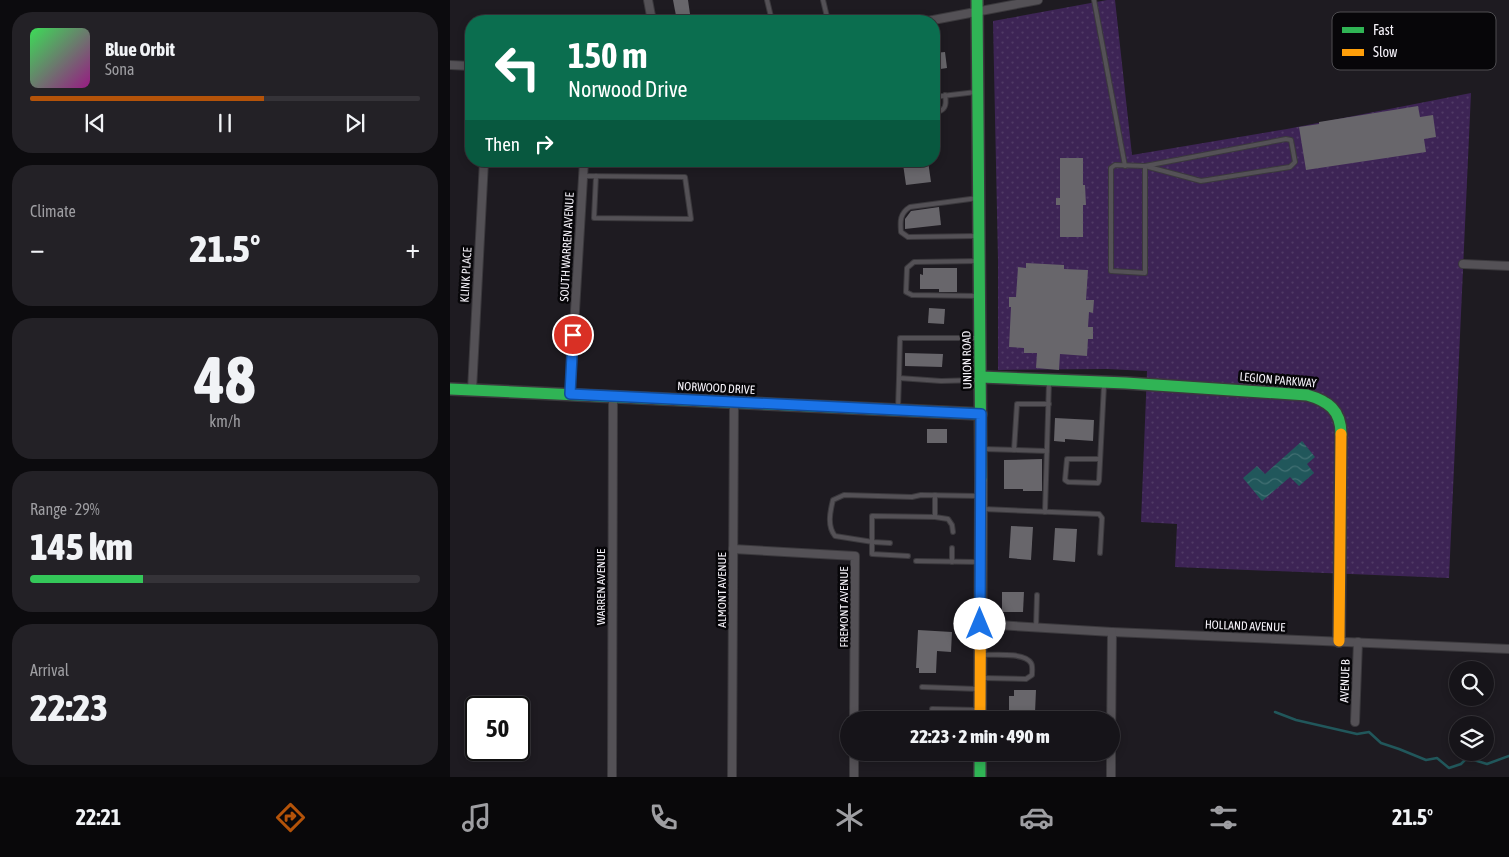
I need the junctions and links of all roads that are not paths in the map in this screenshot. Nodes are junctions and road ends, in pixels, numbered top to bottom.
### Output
1 (648, 0) edge
2 (767, 0) edge
3 (823, 0) edge
4 (1038, 0) edge
5 (1094, 0) edge
6 (977, 6) edge
7 (651, 15) edge
8 (771, 15) edge
9 (827, 15) edge
10 (940, 17) edge
11 (450, 65) edge
12 (465, 66) edge
13 (977, 92) junction
14 (945, 95) junction
15 (940, 96) edge
16 (940, 111) edge
17 (1125, 166) junction
18 (1146, 166) junction
19 (484, 167) edge
20 (584, 167) edge
21 (583, 176) junction
22 (596, 176) junction
23 (978, 198) junction
24 (979, 236) junction
25 (979, 261) junction
26 (1464, 264) dead end
27 (1509, 266) edge
28 (980, 296) junction
29 (980, 338) junction
30 (899, 378) junction
31 (981, 378) junction
32 (1049, 380) junction
33 (1104, 382) junction
34 (450, 389) edge
35 (472, 390) junction
36 (570, 394) junction
37 (613, 396) junction
38 (734, 402) junction
39 (1048, 404) junction
40 (898, 410) junction
41 (981, 414) junction
42 (981, 449) junction
43 (1014, 450) junction
44 (1047, 451) junction
45 (1100, 459) junction
46 (935, 495) junction
47 (981, 496) junction
48 (981, 509) junction
49 (1045, 512) junction
50 (935, 517) junction
51 (952, 532) dead end
52 (873, 542) junction
53 (890, 543) dead end
54 (952, 548) dead end
55 (733, 550) junction
56 (1100, 552) dead end
57 (908, 556) dead end
58 (916, 561) dead end
59 (952, 562) junction
60 (981, 562) junction
61 (1037, 595) dead end
62 (980, 624) junction
63 (1036, 628) junction
64 (1112, 632) junction
65 (1339, 641) junction
66 (1358, 642) junction
67 (1509, 649) edge
68 (980, 654) junction
69 (980, 683) junction
70 (922, 688) dead end
71 (932, 709) dead end
72 (854, 711) edge
73 (948, 711) edge
74 (980, 711) edge
75 (1111, 711) edge
76 (1355, 722) dead end
77 (854, 761) edge
78 (980, 761) edge
79 (1111, 761) edge
80 (612, 777) edge
81 (732, 777) edge
82 (854, 777) edge
83 (980, 777) edge
84 (1111, 777) edge

1 - 7 street
2 - 8 lane
3 - 9 lane
4 - 6 street
5 - 17 lane
6 - 10 street
6 - 13 street, UNION ROAD
11 - 12 street
13 - 14 lane
13 - 23 street, UNION ROAD
14 - 15 lane
14 - 16 lane
17 - 18 lane
17 - 18 lane
18 - 18 lane
19 - 35 street, KLINK PLACE
20 - 21 street, SOUTH WARREN AVENUE
21 - 22 lane
21 - 36 street, SOUTH WARREN AVENUE
22 - 22 lane
23 - 24 street, UNION ROAD
23 - 24 lane
24 - 25 street, UNION ROAD
25 - 28 street, UNION ROAD
25 - 28 lane
26 - 27 street
28 - 29 street, UNION ROAD
29 - 30 lane
29 - 31 street, UNION ROAD
30 - 31 lane
30 - 40 lane
31 - 32 street, LEGION PARKWAY
31 - 41 street, UNION ROAD
32 - 33 street, LEGION PARKWAY
32 - 39 lane
33 - 45 lane
33 - 65 street, LEGION PARKWAY
34 - 35 street, NORWOOD DRIVE
35 - 36 street, NORWOOD DRIVE
36 - 37 street, NORWOOD DRIVE
37 - 38 street, NORWOOD DRIVE
37 - 80 street, WARREN AVENUE
38 - 40 street, NORWOOD DRIVE
38 - 55 street, ALMONT AVENUE
39 - 43 lane
39 - 44 lane
40 - 41 street, NORWOOD DRIVE
41 - 42 street, UNION ROAD
42 - 43 lane
42 - 47 street, UNION ROAD
43 - 44 lane
44 - 49 lane
45 - 45 lane
46 - 47 lane
46 - 50 lane
46 - 52 lane
47 - 48 street, UNION ROAD
48 - 49 lane
48 - 60 street, UNION ROAD
49 - 56 lane
50 - 51 lane
50 - 52 lane
52 - 53 lane
52 - 57 lane
54 - 59 lane
55 - 72 street, FREMONT AVENUE
55 - 81 street, ALMONT AVENUE
58 - 59 lane
59 - 60 lane
60 - 62 street, UNION ROAD
61 - 63 lane
62 - 63 street, HOLLAND AVENUE
62 - 68 street, UNION ROAD
63 - 64 street, HOLLAND AVENUE
64 - 65 street, HOLLAND AVENUE
64 - 75 street
65 - 66 street, HOLLAND AVENUE
66 - 67 street, HOLLAND AVENUE
66 - 76 street, AVENUE B
68 - 69 street, UNION ROAD
68 - 69 lane
69 - 70 lane
69 - 74 street, UNION ROAD
71 - 73 lane
77 - 82 street
78 - 83 street
79 - 84 street

